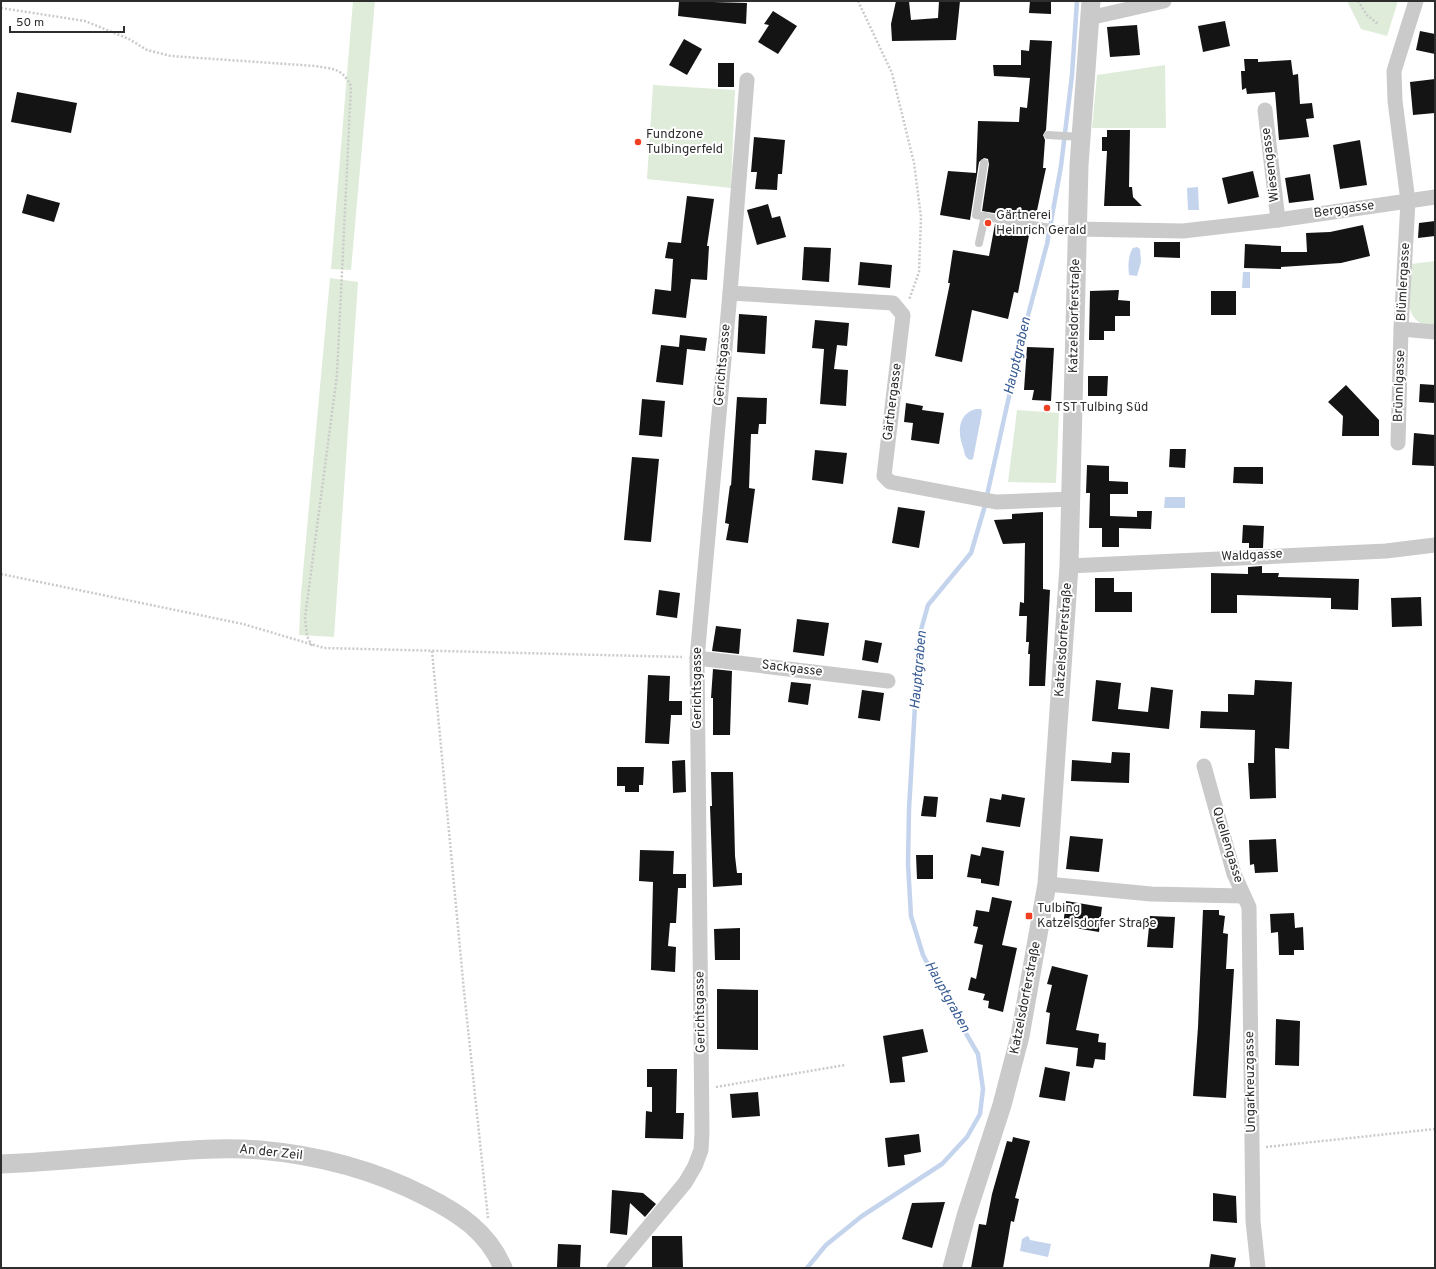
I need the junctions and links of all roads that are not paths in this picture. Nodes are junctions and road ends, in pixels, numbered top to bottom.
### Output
1 (1164, 1) edge
2 (1416, 1) edge
3 (1090, 10) edge
4 (747, 80) dead end
5 (1265, 110) dead end
6 (1048, 135) dead end
7 (1076, 137) junction
8 (984, 163) dead end
9 (1435, 197) edge
10 (1408, 201) junction
11 (985, 216) junction
12 (1278, 220) junction
13 (1076, 230) junction
14 (979, 243) dead end
15 (730, 293) junction
16 (1402, 329) junction
17 (1435, 332) edge
18 (1398, 443) dead end
19 (1072, 499) junction
20 (1435, 545) edge
21 (1069, 566) junction
22 (697, 658) junction
23 (888, 681) dead end
24 (1204, 766) dead end
25 (1047, 884) junction
26 (1243, 896) junction
27 (1, 1164) edge
28 (503, 1268) edge
29 (614, 1268) edge
30 (952, 1268) edge
31 (1258, 1268) edge

1 - 3 street
2 - 10 street
3 - 7 street, Katzelsdorferstraße
4 - 15 street, Gerichtsgasse
5 - 12 street, Wiesengasse
6 - 7 lane
7 - 13 street, Katzelsdorferstraße
8 - 11 lane
9 - 10 street, Berggasse
10 - 12 street, Berggasse
10 - 16 street, Blümlergasse
11 - 13 lane
11 - 14 lane
12 - 13 street, Berggasse
13 - 19 street, Katzelsdorferstraße
15 - 19 street, Gärtnergasse
15 - 22 street, Gerichtsgasse
16 - 17 street, Blümlergasse
16 - 18 street, Brünnlgasse
19 - 21 street, Katzelsdorferstraße
20 - 21 street, Waldgasse
21 - 25 street, Katzelsdorferstraße
22 - 23 street, Sackgasse
22 - 29 street, Gerichtsgasse
24 - 26 street, Quellengasse
25 - 26 street, Quellengasse
25 - 30 street, Katzelsdorferstraße
26 - 31 street, Ungarkreuzgasse
27 - 28 street, An der Zeil

